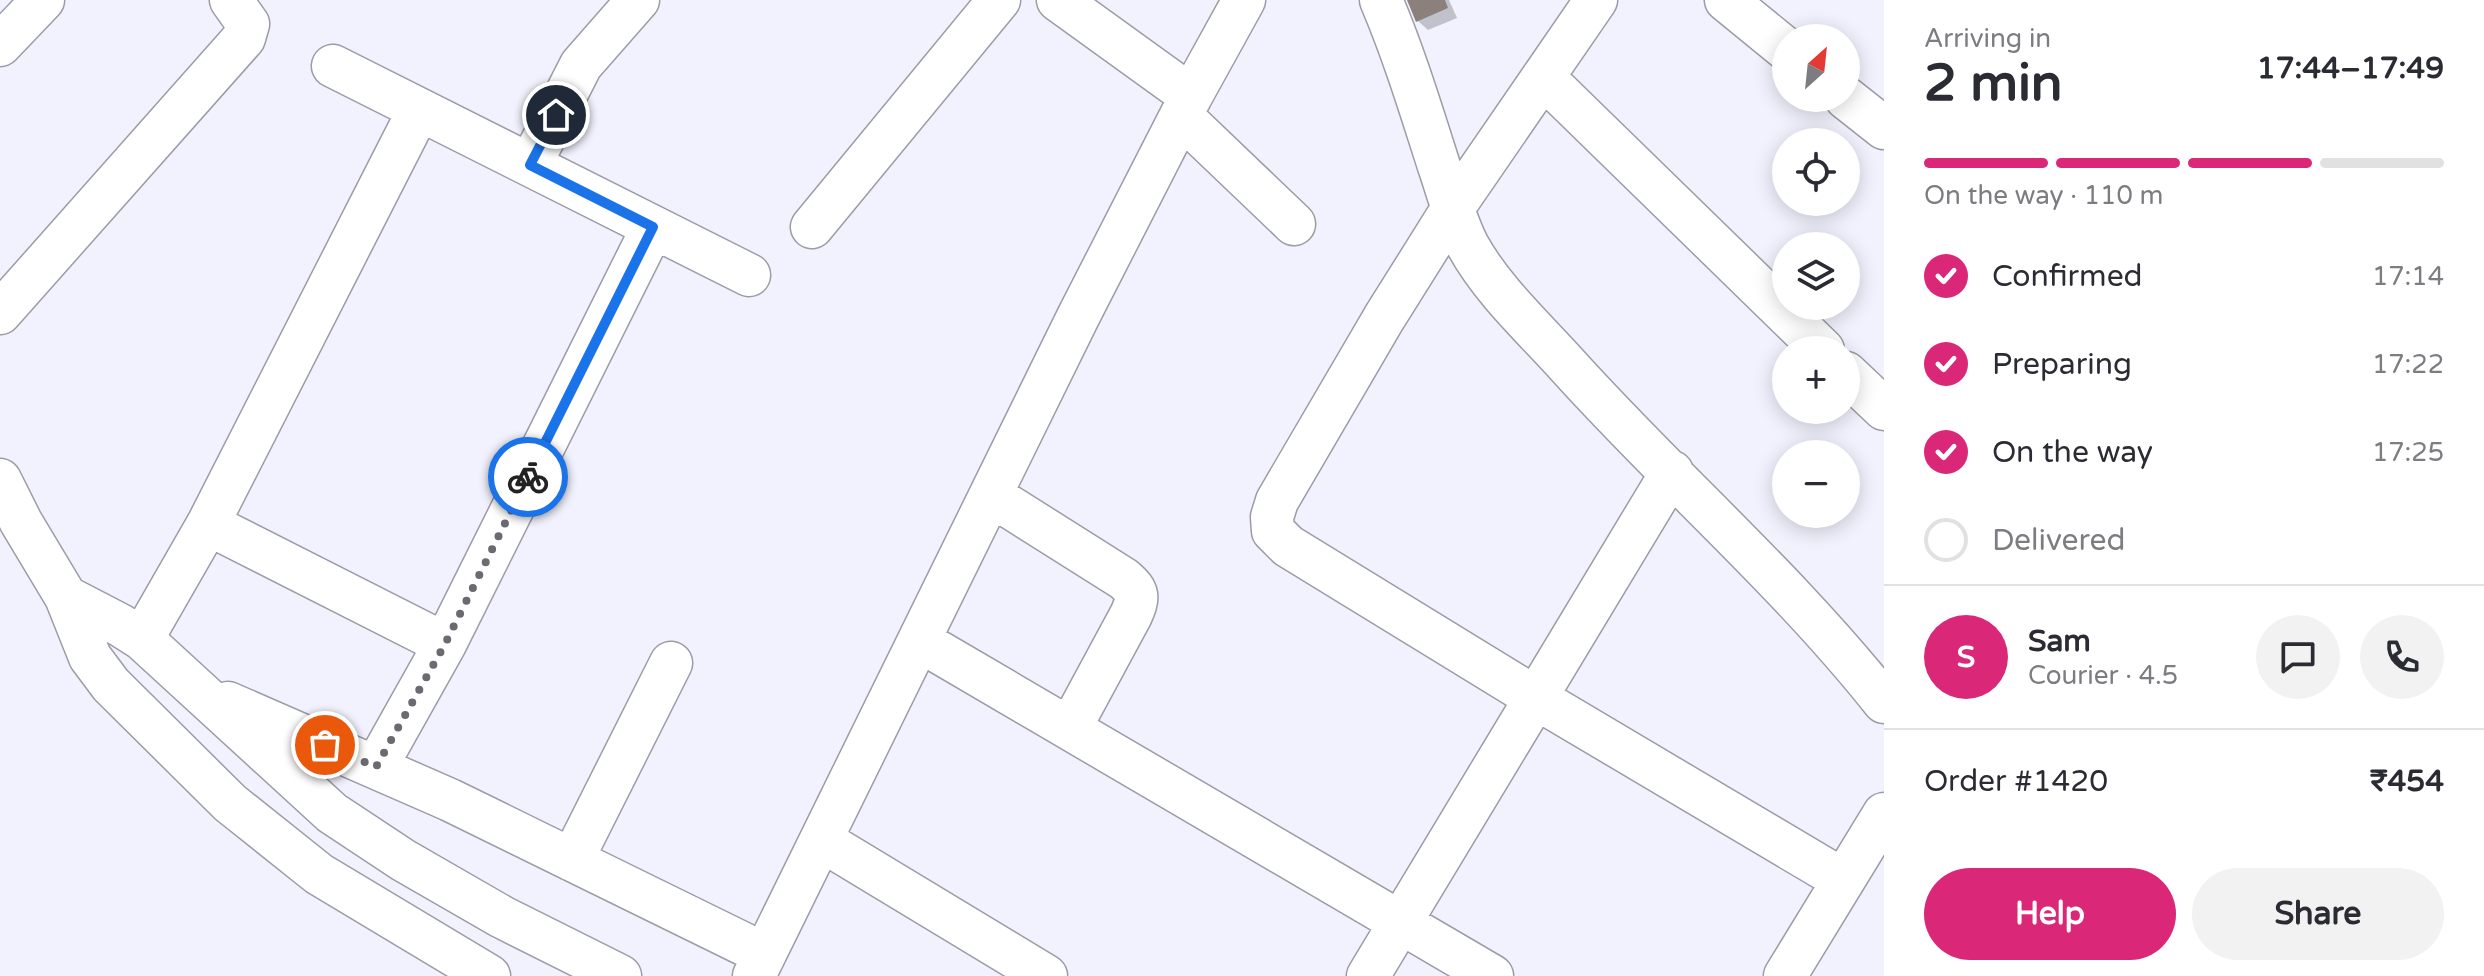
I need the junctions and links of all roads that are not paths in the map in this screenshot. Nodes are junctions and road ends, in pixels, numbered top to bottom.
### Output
1 (43, 0) edge
2 (231, 0) edge
3 (638, 0) edge
4 (999, 0) edge
5 (1058, 0) edge
6 (1244, 0) edge
7 (1381, 0) edge
8 (1596, 0) edge
9 (1726, 0) edge
10 (1772, 38) edge
11 (0, 45) edge
12 (333, 66) dead end
13 (1543, 77) junction
14 (1186, 106) junction
15 (1860, 109) edge
16 (419, 110) junction
17 (1884, 128) edge
18 (530, 165) junction
19 (1453, 208) junction
20 (1294, 224) dead end
21 (653, 227) junction
22 (812, 227) dead end
23 (749, 275) dead end
24 (0, 313) edge
25 (1809, 336) edge
26 (1860, 386) edge
27 (1884, 409) edge
28 (1672, 472) junction
29 (0, 480) edge
30 (991, 495) junction
31 (208, 524) junction
32 (66, 597) junction
33 (142, 639) junction
34 (920, 641) junction
35 (445, 644) junction
36 (671, 663) dead end
37 (198, 689) junction
38 (1536, 698) junction
39 (1884, 702) edge
40 (1070, 728) junction
41 (376, 767) junction
42 (1884, 814) edge
43 (821, 840) junction
44 (572, 860) junction
45 (1843, 880) junction
46 (1401, 921) junction
47 (759, 965) edge
48 (1793, 973) edge
49 (489, 976) edge
50 (620, 976) edge
51 (1046, 976) edge
52 (1368, 976) edge
53 (1492, 976) edge

1 - 11 street
2 - 24 street
3 - 18 street
4 - 22 street
5 - 14 street
6 - 14 street
7 - 19 street
8 - 13 street
9 - 10 street
12 - 16 street
13 - 19 street
13 - 25 street
14 - 20 street
14 - 30 street
15 - 17 street
16 - 18 street
16 - 31 street
18 - 21 street
19 - 28 street
19 - 38 street
21 - 23 street
21 - 35 street
26 - 27 street
28 - 38 street
28 - 39 street
29 - 32 street
30 - 34 street
30 - 40 street
31 - 33 street
31 - 35 street
32 - 33 street
32 - 49 street
33 - 37 street
34 - 40 street
34 - 43 street
35 - 41 street
36 - 44 street
37 - 41 street
37 - 50 street
38 - 45 street
38 - 46 street
40 - 46 street
41 - 44 street
42 - 45 street
43 - 47 street
43 - 51 street
44 - 47 street
45 - 48 street
46 - 52 street
46 - 53 street

